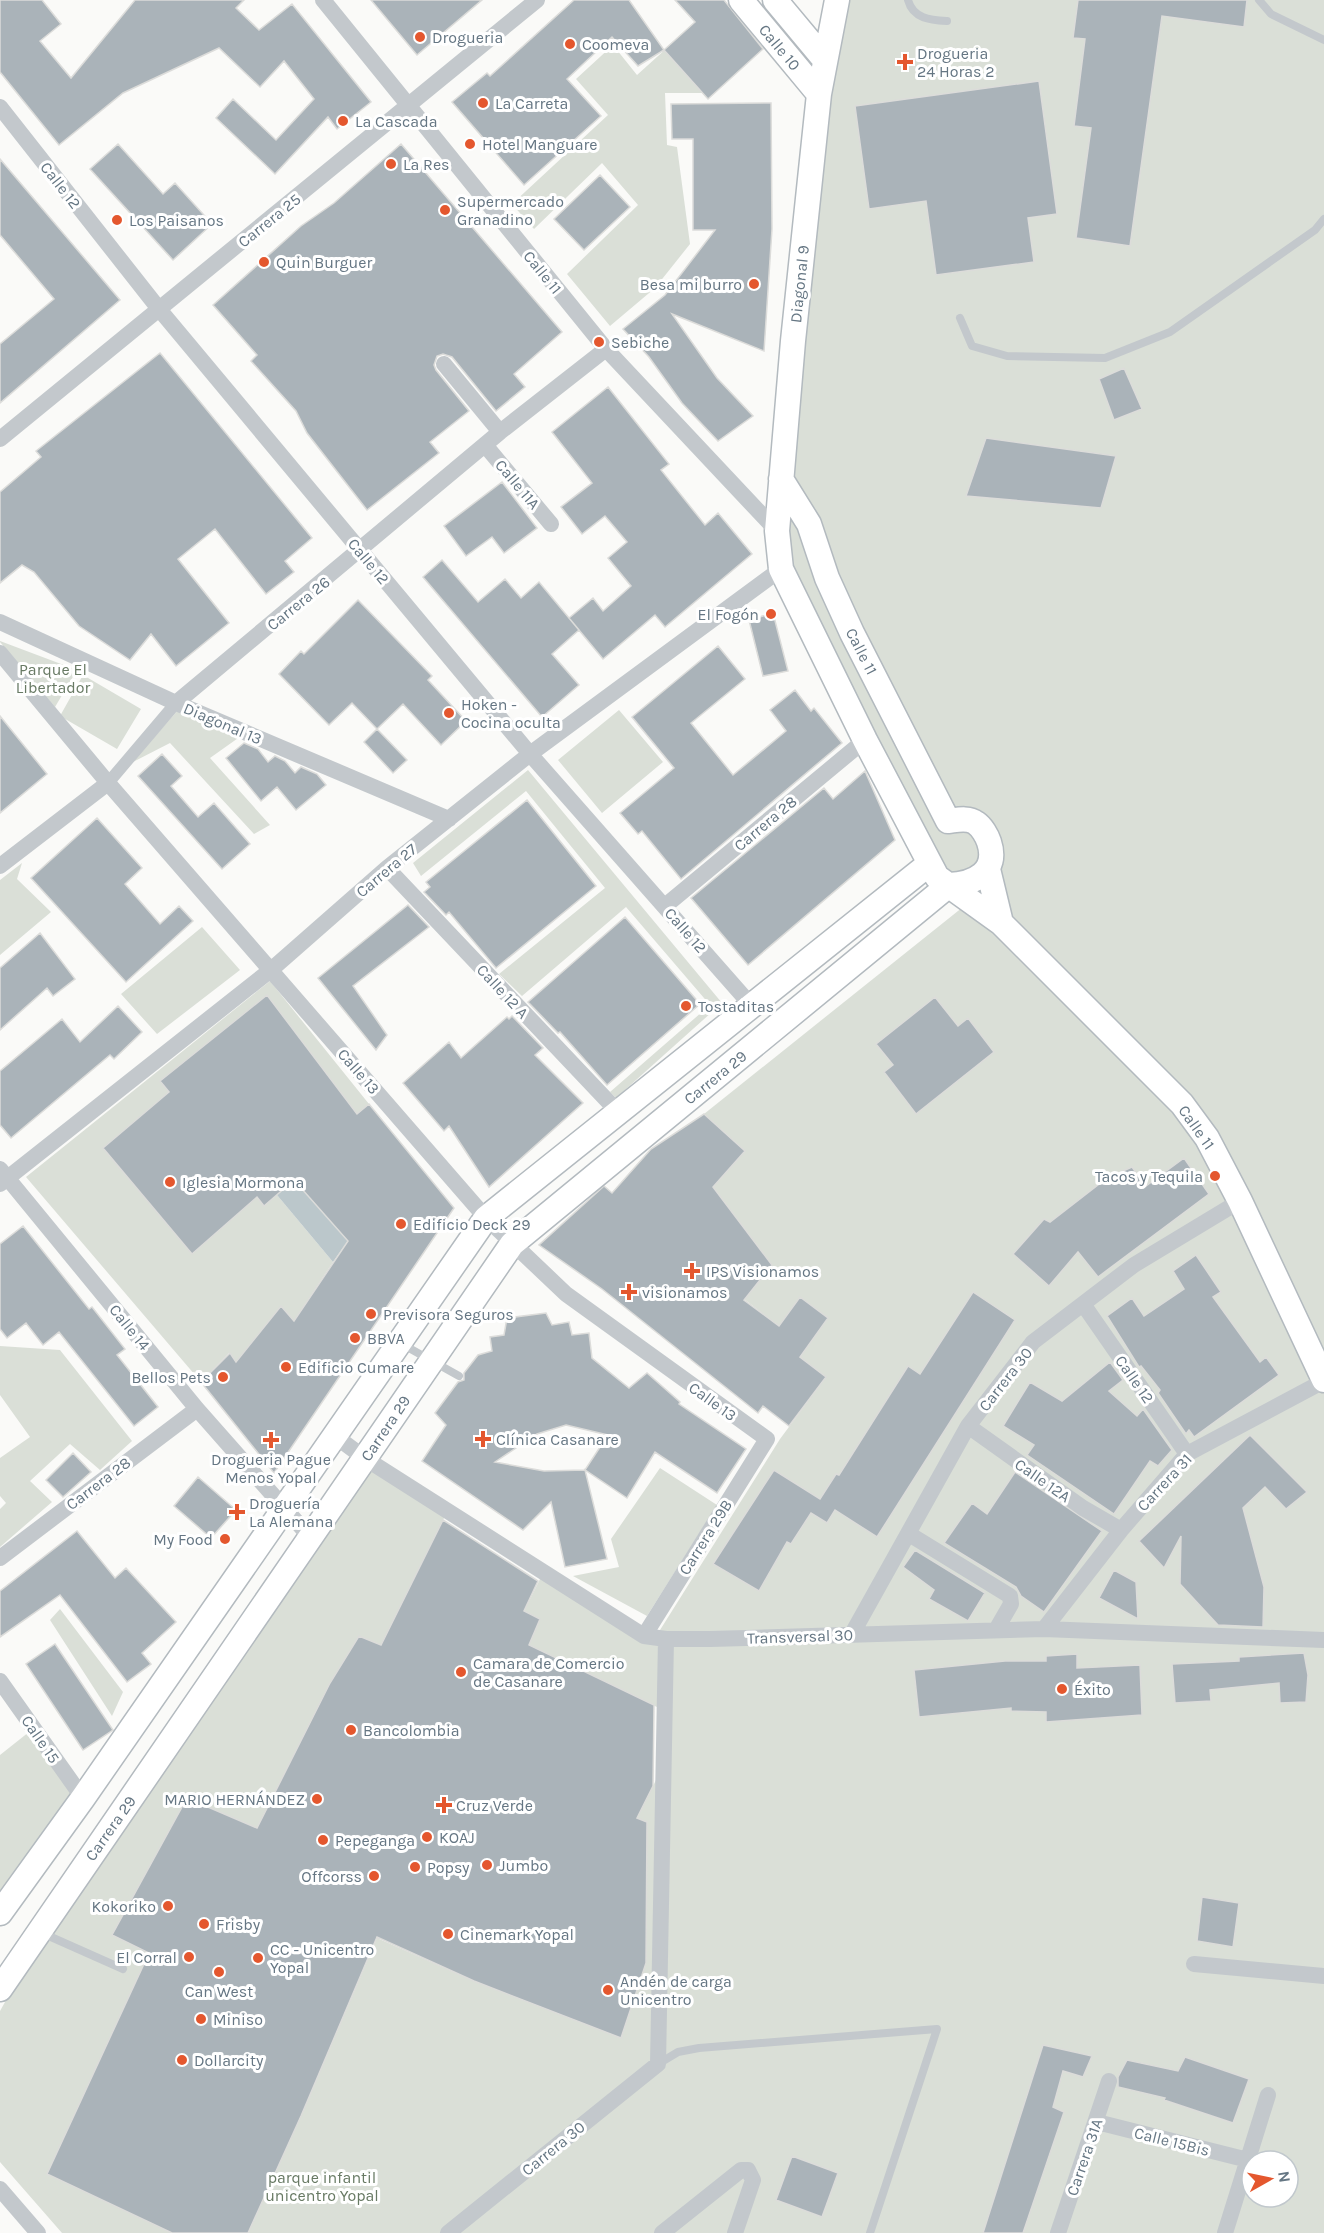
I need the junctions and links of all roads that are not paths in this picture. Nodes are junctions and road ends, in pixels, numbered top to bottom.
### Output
1 (323, 0) edge
2 (537, 0) edge
3 (741, 0) edge
4 (775, 0) edge
5 (837, 0) edge
6 (908, 0) edge
7 (1259, 0) edge
8 (947, 21) dead end
9 (1324, 40) edge
10 (825, 60) junction
11 (819, 94) junction
12 (410, 106) junction
13 (0, 107) edge
14 (1324, 219) edge
15 (159, 309) junction
16 (960, 318) dead end
17 (606, 349) junction
18 (444, 364) dead end
19 (500, 432) junction
20 (0, 439) edge
21 (485, 445) junction
22 (781, 479) junction
23 (551, 524) dead end
24 (777, 531) junction
25 (361, 551) junction
26 (781, 568) junction
27 (0, 622) edge
28 (0, 653) edge
29 (176, 703) junction
30 (865, 740) junction
31 (530, 754) junction
32 (108, 783) junction
33 (449, 819) junction
34 (948, 821) junction
35 (929, 864) junction
36 (0, 866) edge
37 (387, 868) junction
38 (988, 869) junction
39 (949, 885) junction
40 (665, 906) junction
41 (1001, 923) junction
42 (272, 969) junction
43 (751, 1005) junction
44 (619, 1113) junction
45 (3, 1177) edge
46 (1240, 1201) junction
47 (486, 1218) junction
48 (512, 1244) junction
49 (1083, 1304) junction
50 (400, 1343) junction
51 (430, 1361) junction
52 (459, 1376) dead end
53 (1324, 1381) edge
54 (197, 1408) junction
55 (968, 1426) junction
56 (335, 1436) junction
57 (766, 1439) joint
58 (1187, 1454) junction
59 (366, 1459) junction
60 (283, 1507) junction
61 (1121, 1530) junction
62 (909, 1534) junction
63 (310, 1537) junction
64 (0, 1558) edge
65 (1044, 1629) junction
66 (996, 1630) junction
67 (852, 1634) junction
68 (645, 1636) junction
69 (666, 1639) junction
70 (1324, 1640) edge
71 (0, 1680) edge
72 (83, 1798) junction
73 (0, 1913) edge
74 (39, 1931) junction
75 (1194, 1964) dead end
76 (123, 1969) dead end
77 (1324, 1976) edge
78 (0, 1989) edge
79 (657, 2064) junction
80 (1109, 2081) dead end
81 (1268, 2095) dead end
82 (1097, 2122) junction
83 (1251, 2149) edge
84 (1240, 2158) edge
85 (1240, 2185) edge
86 (0, 2189) edge
87 (38, 2233) edge
88 (448, 2233) edge
89 (662, 2233) edge
90 (735, 2233) edge
91 (870, 2233) edge
92 (1058, 2233) edge
93 (1225, 2233) edge

1 - 12 street, Calle 11
2 - 12 street, Carrera 25
3 - 11 main road, Calle 10
4 - 10 main road, Calle 10
5 - 10 main road, Diagonal 9
6 - 8 lane
7 - 9 lane
10 - 11 main road, Diagonal 9
11 - 22 main road, Diagonal 9
12 - 15 street, Carrera 25
12 - 17 street, Calle 11
13 - 15 street, Calle 12
14 - 16 lane
15 - 20 street, Carrera 25
15 - 25 street, Calle 12
17 - 19 street, Carrera 26
17 - 24 street, Calle 11
18 - 19 street
19 - 21 street, Carrera 26
21 - 23 street, Calle 11A
21 - 25 street, Carrera 26
22 - 24 main road, Diagonal 9
22 - 34 main road, Calle 11
24 - 26 main road, Diagonal 9
25 - 29 street, Carrera 26
25 - 31 street, Calle 12
26 - 30 main road, Calle 11
26 - 31 street, Carrera 27
27 - 29 street, Diagonal 13
28 - 32 street, Calle 13
29 - 32 street, Carrera 26
29 - 33 street, Diagonal 13
30 - 35 main road, Calle 11
30 - 40 street, Carrera 28
31 - 33 street, Carrera 27
31 - 40 street, Calle 12
32 - 36 street, Carrera 26
32 - 42 street, Calle 13
33 - 37 street, Carrera 27
34 - 35 main road
34 - 38 main road
35 - 39 main road, Calle 11
35 - 43 main road, Carrera 29
37 - 42 street, Carrera 27
37 - 44 street, Calle 12 A
38 - 39 main road
38 - 41 main road
39 - 41 main road, Calle 11
39 - 48 main road, Carrera 29
40 - 43 street, Calle 12
41 - 46 main road, Calle 11
42 - 45 street, Carrera 27
42 - 47 street, Calle 13
43 - 44 main road, Carrera 29
44 - 47 main road, Carrera 29
45 - 54 street, Calle 14
46 - 49 street, Carrera 30
46 - 53 main road, Calle 11
47 - 48 street, Calle 13
47 - 50 main road, Carrera 29
48 - 51 main road, Carrera 29
48 - 57 street, Calle 13
49 - 55 street, Carrera 30
49 - 58 street, Calle 12
50 - 51 lane
50 - 56 main road, Carrera 29
51 - 52 lane
51 - 59 main road, Carrera 29
53 - 58 street, Carrera 31
54 - 60 street, Calle 14
54 - 64 street, Carrera 28
55 - 61 street, Calle 12A
55 - 62 street, Carrera 30
56 - 59 street, Transversal 30
56 - 60 main road, Carrera 29
57 - 68 street, Carrera 29B
58 - 61 street, Carrera 31
59 - 63 main road, Carrera 29
59 - 68 street, Transversal 30
60 - 63 street, Calle 14
60 - 72 main road, Carrera 29
61 - 65 street, Carrera 31
62 - 66 street
62 - 67 street, Carrera 30
63 - 74 main road, Carrera 29
65 - 66 street, Transversal 30
65 - 70 street, Transversal 30
66 - 67 street, Transversal 30
67 - 69 street, Transversal 30
68 - 69 street, Transversal 30
69 - 79 street
71 - 72 street, Calle 15
72 - 73 main road, Carrera 29
74 - 76 lane
74 - 78 main road, Carrera 29
75 - 77 street
79 - 88 street, Carrera 30
79 - 91 lane
80 - 82 street, Carrera 31A
81 - 83 street
82 - 84 street, Calle 15Bis
82 - 92 street, Carrera 31A
85 - 93 street
86 - 87 street
89 - 90 street

